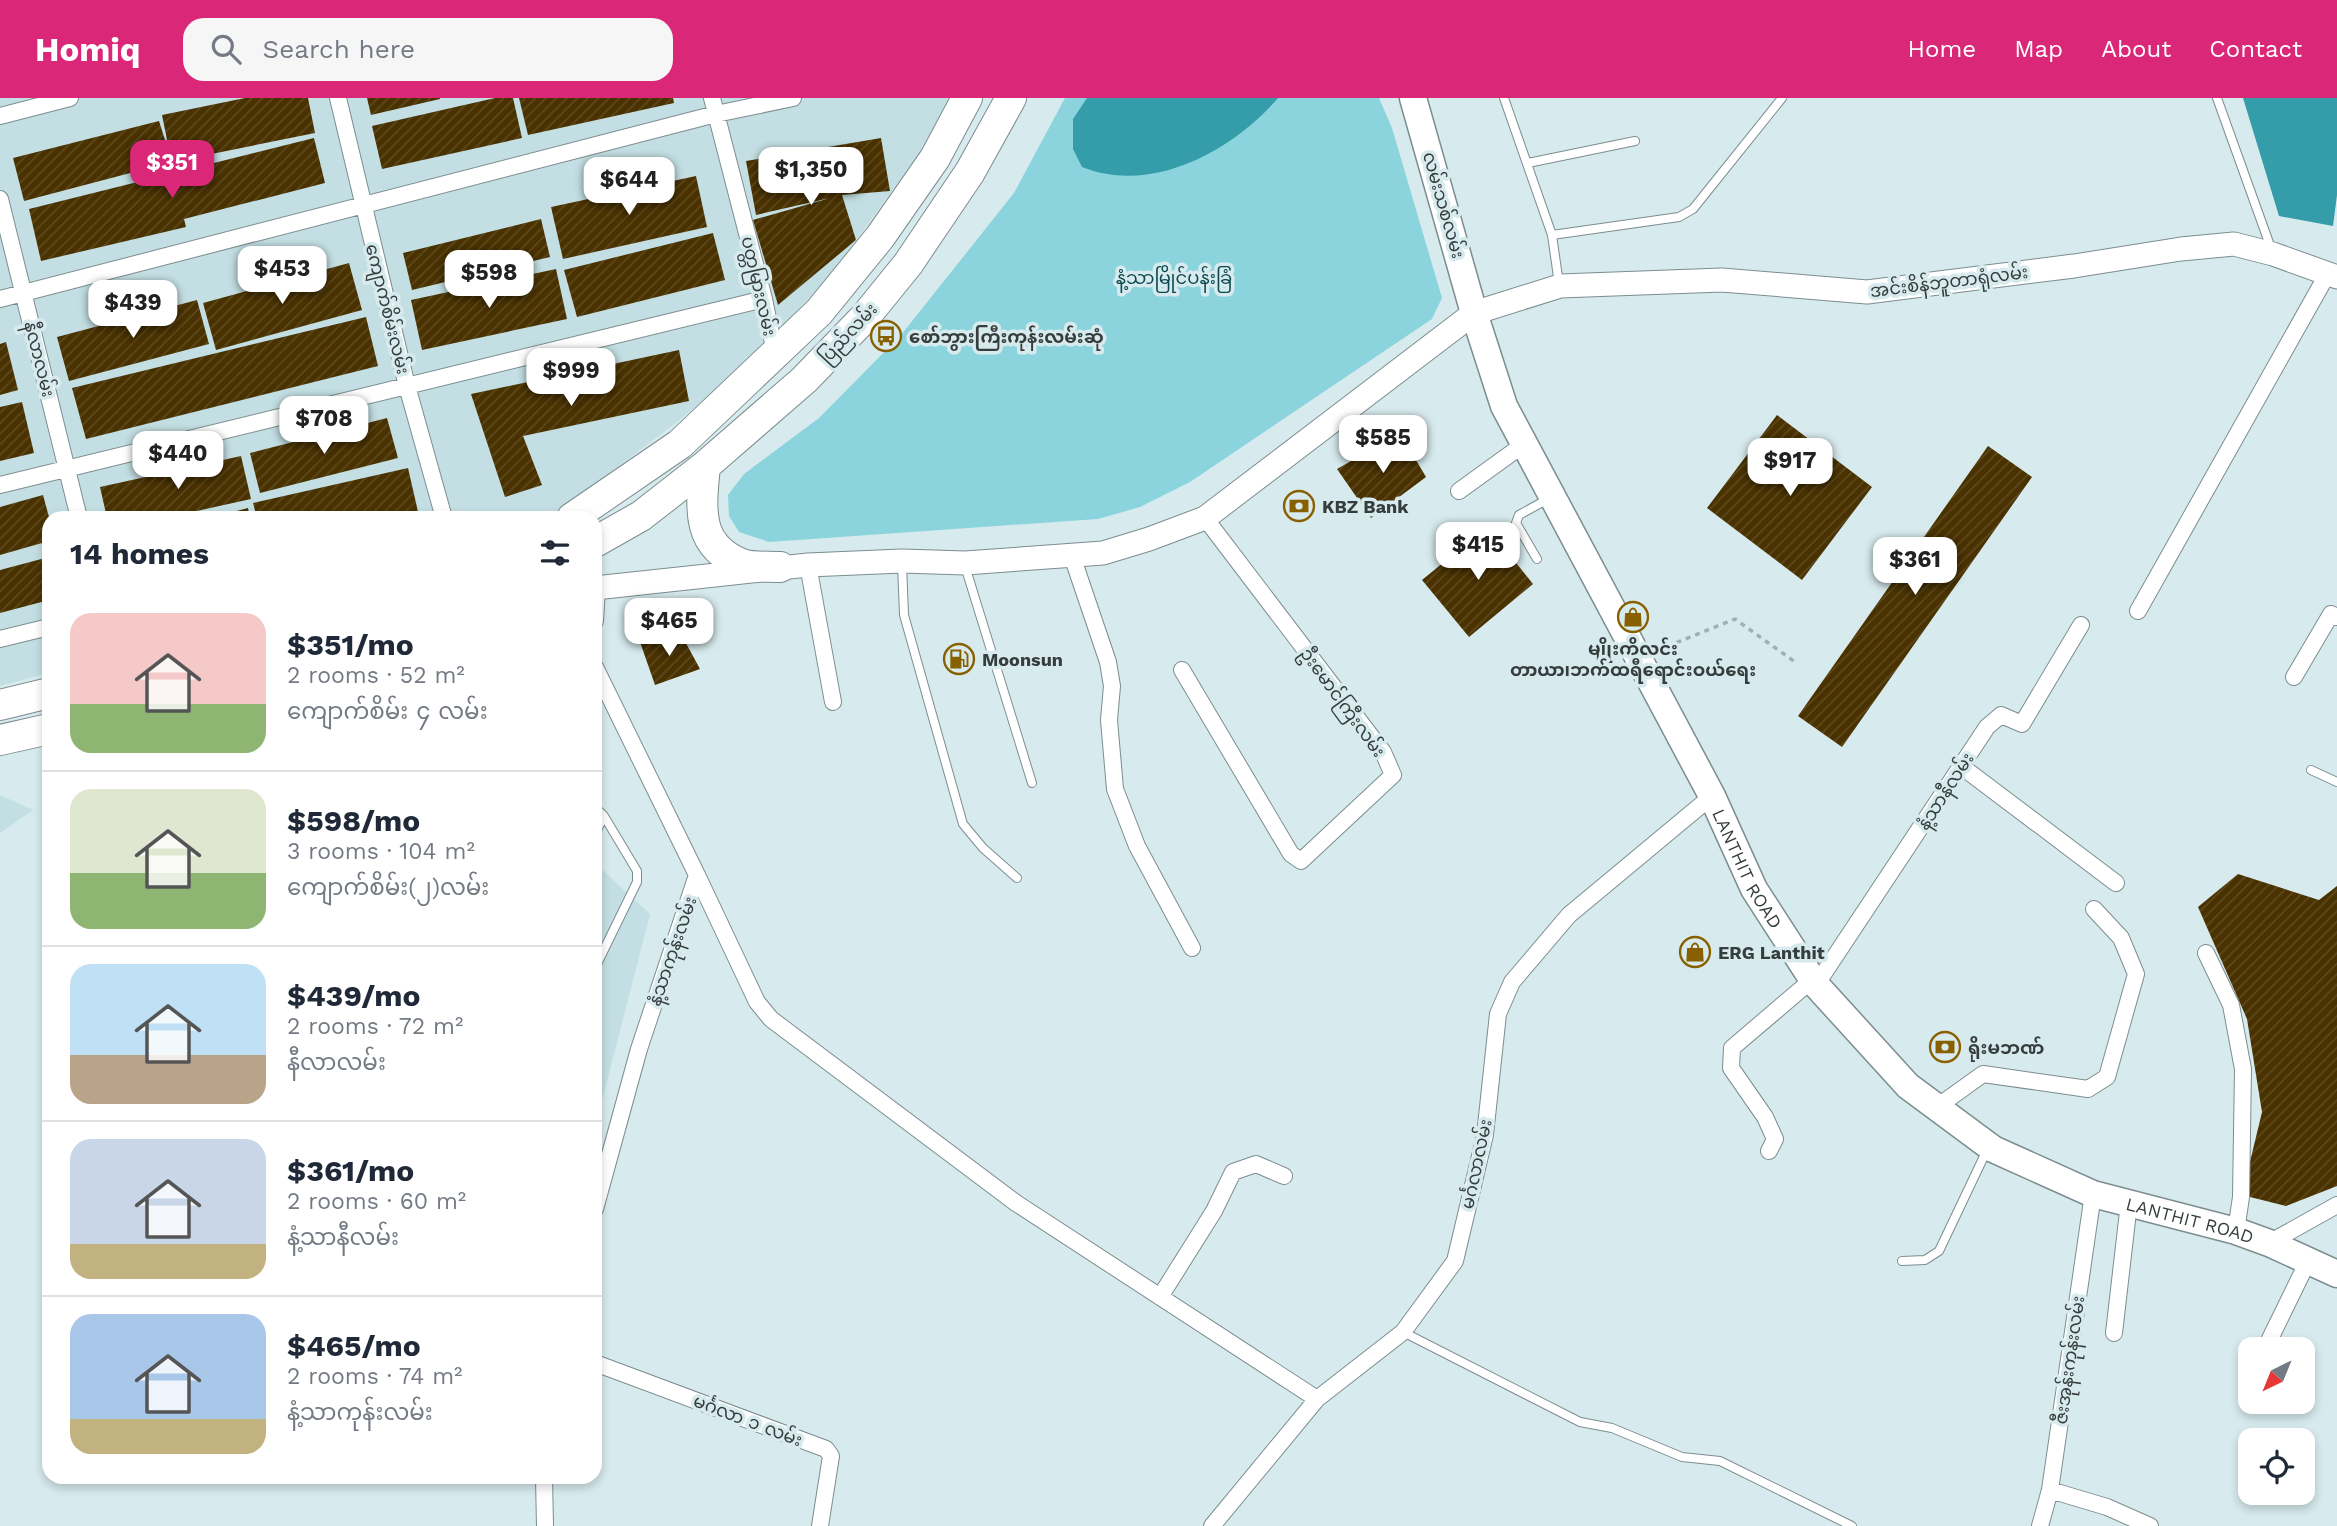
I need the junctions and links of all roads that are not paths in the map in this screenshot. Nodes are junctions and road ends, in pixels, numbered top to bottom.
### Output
1 (70, 98) edge
2 (338, 98) edge
3 (793, 98) edge
4 (967, 98) edge
5 (1011, 98) edge
6 (1413, 98) edge
7 (1504, 98) edge
8 (1782, 98) edge
9 (2217, 98) edge
10 (714, 106) edge
11 (0, 116) edge
12 (1635, 142) dead end
13 (1528, 163) junction
14 (0, 199) edge
15 (363, 205) junction
16 (1552, 235) junction
17 (2273, 254) junction
18 (2333, 275) edge
19 (1560, 286) junction
20 (23, 292) junction
21 (0, 299) edge
22 (764, 299) junction
23 (1474, 313) junction
24 (775, 353) junction
25 (407, 386) junction
26 (680, 444) junction
27 (1524, 444) junction
28 (705, 466) junction
29 (67, 468) junction
30 (0, 485) edge
31 (1459, 491) dead end
32 (1553, 497) junction
33 (77, 511) edge
34 (442, 511) edge
35 (582, 511) edge
36 (1205, 518) junction
37 (602, 538) edge
38 (1072, 556) junction
39 (1538, 559) dead end
40 (902, 561) junction
41 (965, 563) junction
42 (794, 566) junction
43 (602, 586) edge
44 (2138, 611) dead end
45 (2337, 617) edge
46 (2081, 625) dead end
47 (42, 629) edge
48 (0, 639) edge
49 (1182, 670) dead end
50 (2294, 677) dead end
51 (602, 683) edge
52 (42, 695) edge
53 (833, 702) dead end
54 (0, 705) edge
55 (42, 731) edge
56 (0, 740) edge
57 (1961, 766) junction
58 (2311, 769) dead end
59 (2337, 782) edge
60 (1032, 783) dead end
61 (1712, 796) junction
62 (604, 817) joint
63 (602, 821) edge
64 (697, 876) junction
65 (1017, 878) dead end
66 (2116, 883) dead end
67 (2094, 909) dead end
68 (1192, 948) dead end
69 (2206, 953) dead end
70 (602, 954) edge
71 (1814, 982) junction
72 (1937, 1107) junction
73 (1989, 1146) junction
74 (1769, 1151) dead end
75 (1284, 1176) dead end
76 (602, 1184) edge
77 (2093, 1194) junction
78 (2129, 1203) junction
79 (2337, 1205) edge
80 (2236, 1231) junction
81 (2269, 1243) junction
82 (1902, 1261) dead end
83 (2308, 1261) junction
84 (2337, 1274) edge
85 (1160, 1297) junction
86 (1403, 1332) junction
87 (2114, 1333) dead end
88 (2271, 1337) edge
89 (602, 1366) edge
90 (1317, 1399) junction
91 (544, 1484) edge
92 (2050, 1490) junction
93 (545, 1526) edge
94 (820, 1526) edge
95 (1212, 1526) edge
96 (1852, 1526) edge
97 (2040, 1526) edge
98 (2150, 1526) edge

1 - 11 street
2 - 15 street, ကျောက်စိမ်းလမ်း
3 - 10 street
4 - 24 highway, ပြည်လမ်း
5 - 28 highway, ပြည်လမ်း
6 - 23 main road, လမ်းသစ်လမ်း
7 - 13 lane
8 - 16 lane
9 - 17 lane
10 - 15 street
10 - 22 street, ပတ္တမြားလမ်း
12 - 13 lane
13 - 16 lane
14 - 20 street, နီလာလမ်း
15 - 20 street
15 - 25 street, ကျောက်စိမ်းလမ်း
16 - 19 lane
17 - 18 main road, အင်းစိန်ဘူတာရုံလမ်း
17 - 19 main road, အင်းစိန်ဘူတာရုံလမ်း
18 - 44 street
19 - 23 main road, အင်းစိန်ဘူတာရုံလမ်း
20 - 21 street
20 - 29 street, နီလာလမ်း
22 - 24 street, ပတ္တမြားလမ်း
22 - 25 street
23 - 27 main road, LANTHIT ROAD
23 - 36 main road, အင်းစိန်ဘူတာရုံလမ်း
24 - 26 highway, ပြည်လမ်း
25 - 29 street
25 - 34 street, ကျောက်စိမ်းလမ်း
26 - 28 highway
26 - 35 highway, ပြည်လမ်း
27 - 31 street
27 - 32 main road, LANTHIT ROAD
28 - 37 highway, ပြည်လမ်း
28 - 42 highway
29 - 30 street
29 - 33 street, နီလာလမ်း
32 - 39 lane
32 - 61 main road, LANTHIT ROAD
36 - 38 main road, အင်းစိန်ဘူတာရုံလမ်း
36 - 49 street, ဦးမောင်ကြီးလမ်း
38 - 41 main road, အင်းစိန်ဘူတာရုံလမ်း
38 - 68 street
40 - 41 main road, အင်းစိန်ဘူတာရုံလမ်း
40 - 42 main road, အင်းစိန်ဘူတာရုံလမ်း
40 - 65 lane
41 - 60 lane
42 - 43 main road, အင်းစိန်ဘူတာရုံလမ်း
42 - 53 street
45 - 50 street
46 - 57 street, နံ့သာနီလမ်း
47 - 48 street
51 - 64 street, နံ့သာကုန်းလမ်း
52 - 54 highway
55 - 56 highway
57 - 66 street
57 - 71 street, နံ့သာနီလမ်း
58 - 59 lane
61 - 71 main road, LANTHIT ROAD
61 - 86 street, မင်္ဂလာလမ်း
62 - 63 lane
62 - 70 lane
64 - 76 street, နံ့သာကုန်းလမ်း
64 - 85 street
67 - 72 street
69 - 80 street
71 - 72 main road, LANTHIT ROAD
71 - 74 street, နံ့သာနီလမ်း
72 - 73 main road, LANTHIT ROAD
73 - 77 main road, LANTHIT ROAD
73 - 82 lane
75 - 85 street
77 - 78 main road, LANTHIT ROAD
77 - 92 street, ဇီးအုန်းကုန်းလမ်း
78 - 80 main road, LANTHIT ROAD
78 - 87 street
79 - 81 street
80 - 81 main road, LANTHIT ROAD
81 - 83 main road, LANTHIT ROAD
83 - 84 main road, LANTHIT ROAD
83 - 88 street
85 - 90 street
86 - 90 street, မင်္ဂလာလမ်း
86 - 96 lane
89 - 94 street, မင်္ဂလာ ၁ လမ်း
90 - 95 street, မင်္ဂလာလမ်း
91 - 93 street
92 - 97 street, ဇီးအုန်းကုန်းလမ်း
92 - 98 street

